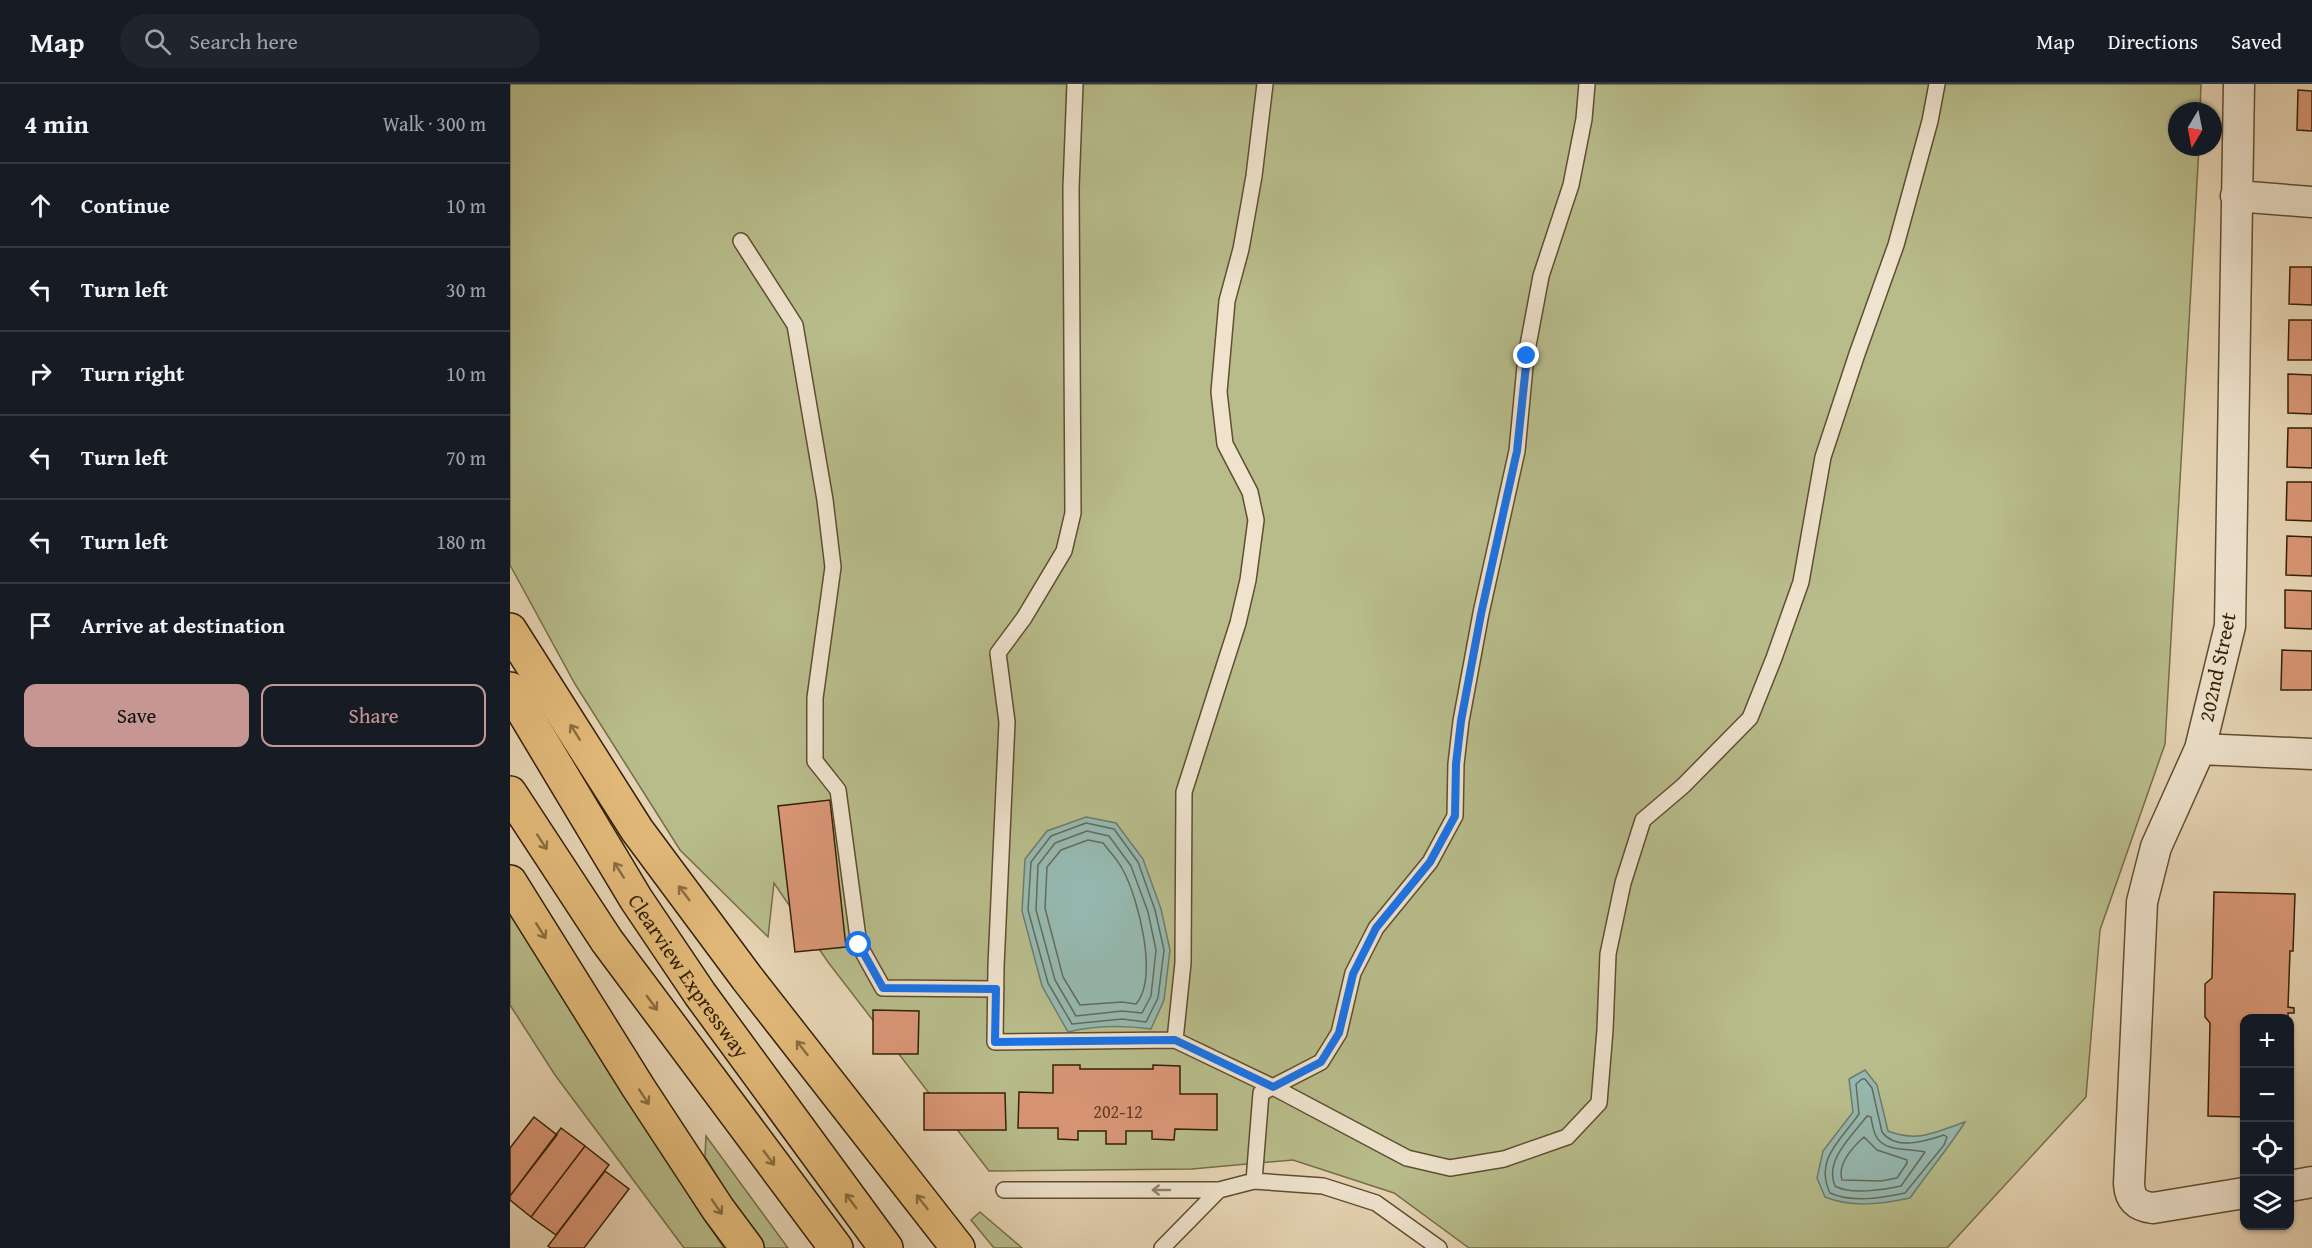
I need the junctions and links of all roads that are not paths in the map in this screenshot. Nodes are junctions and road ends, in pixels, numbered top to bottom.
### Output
1 (1075, 84) edge
2 (1265, 84) edge
3 (1587, 84) edge
4 (1937, 84) edge
5 (2239, 84) edge
6 (2236, 196) junction
7 (2312, 202) edge
8 (741, 242) dead end
9 (510, 630) edge
10 (510, 689) edge
11 (2200, 749) junction
12 (2312, 754) edge
13 (510, 793) edge
14 (510, 882) edge
15 (996, 989) junction
16 (1175, 1040) junction
17 (1273, 1087) junction
18 (1254, 1181) junction
19 (2312, 1182) edge
20 (2294, 1185) edge
21 (1004, 1190) dead end
22 (1219, 1190) junction
23 (2240, 1194) edge
24 (747, 1248) edge
25 (836, 1248) edge
26 (886, 1248) edge
27 (958, 1248) edge
28 (1162, 1248) edge
29 (1438, 1248) edge

1 - 15 lane
2 - 16 lane
3 - 17 lane
4 - 17 lane
5 - 6 street, 202nd Street
6 - 7 street
6 - 11 street, 202nd Street
8 - 15 lane
27 -> 9 highway
26 -> 10 highway, Clearview Expressway
11 - 12 street
11 - 23 street, 202nd Street
13 -> 25 highway, Clearview Expressway
14 -> 24 highway
15 - 16 lane
16 - 17 lane
17 - 18 lane
18 - 22 lane
18 - 29 lane
19 - 20 street
22 -> 21 lane
22 - 28 lane

